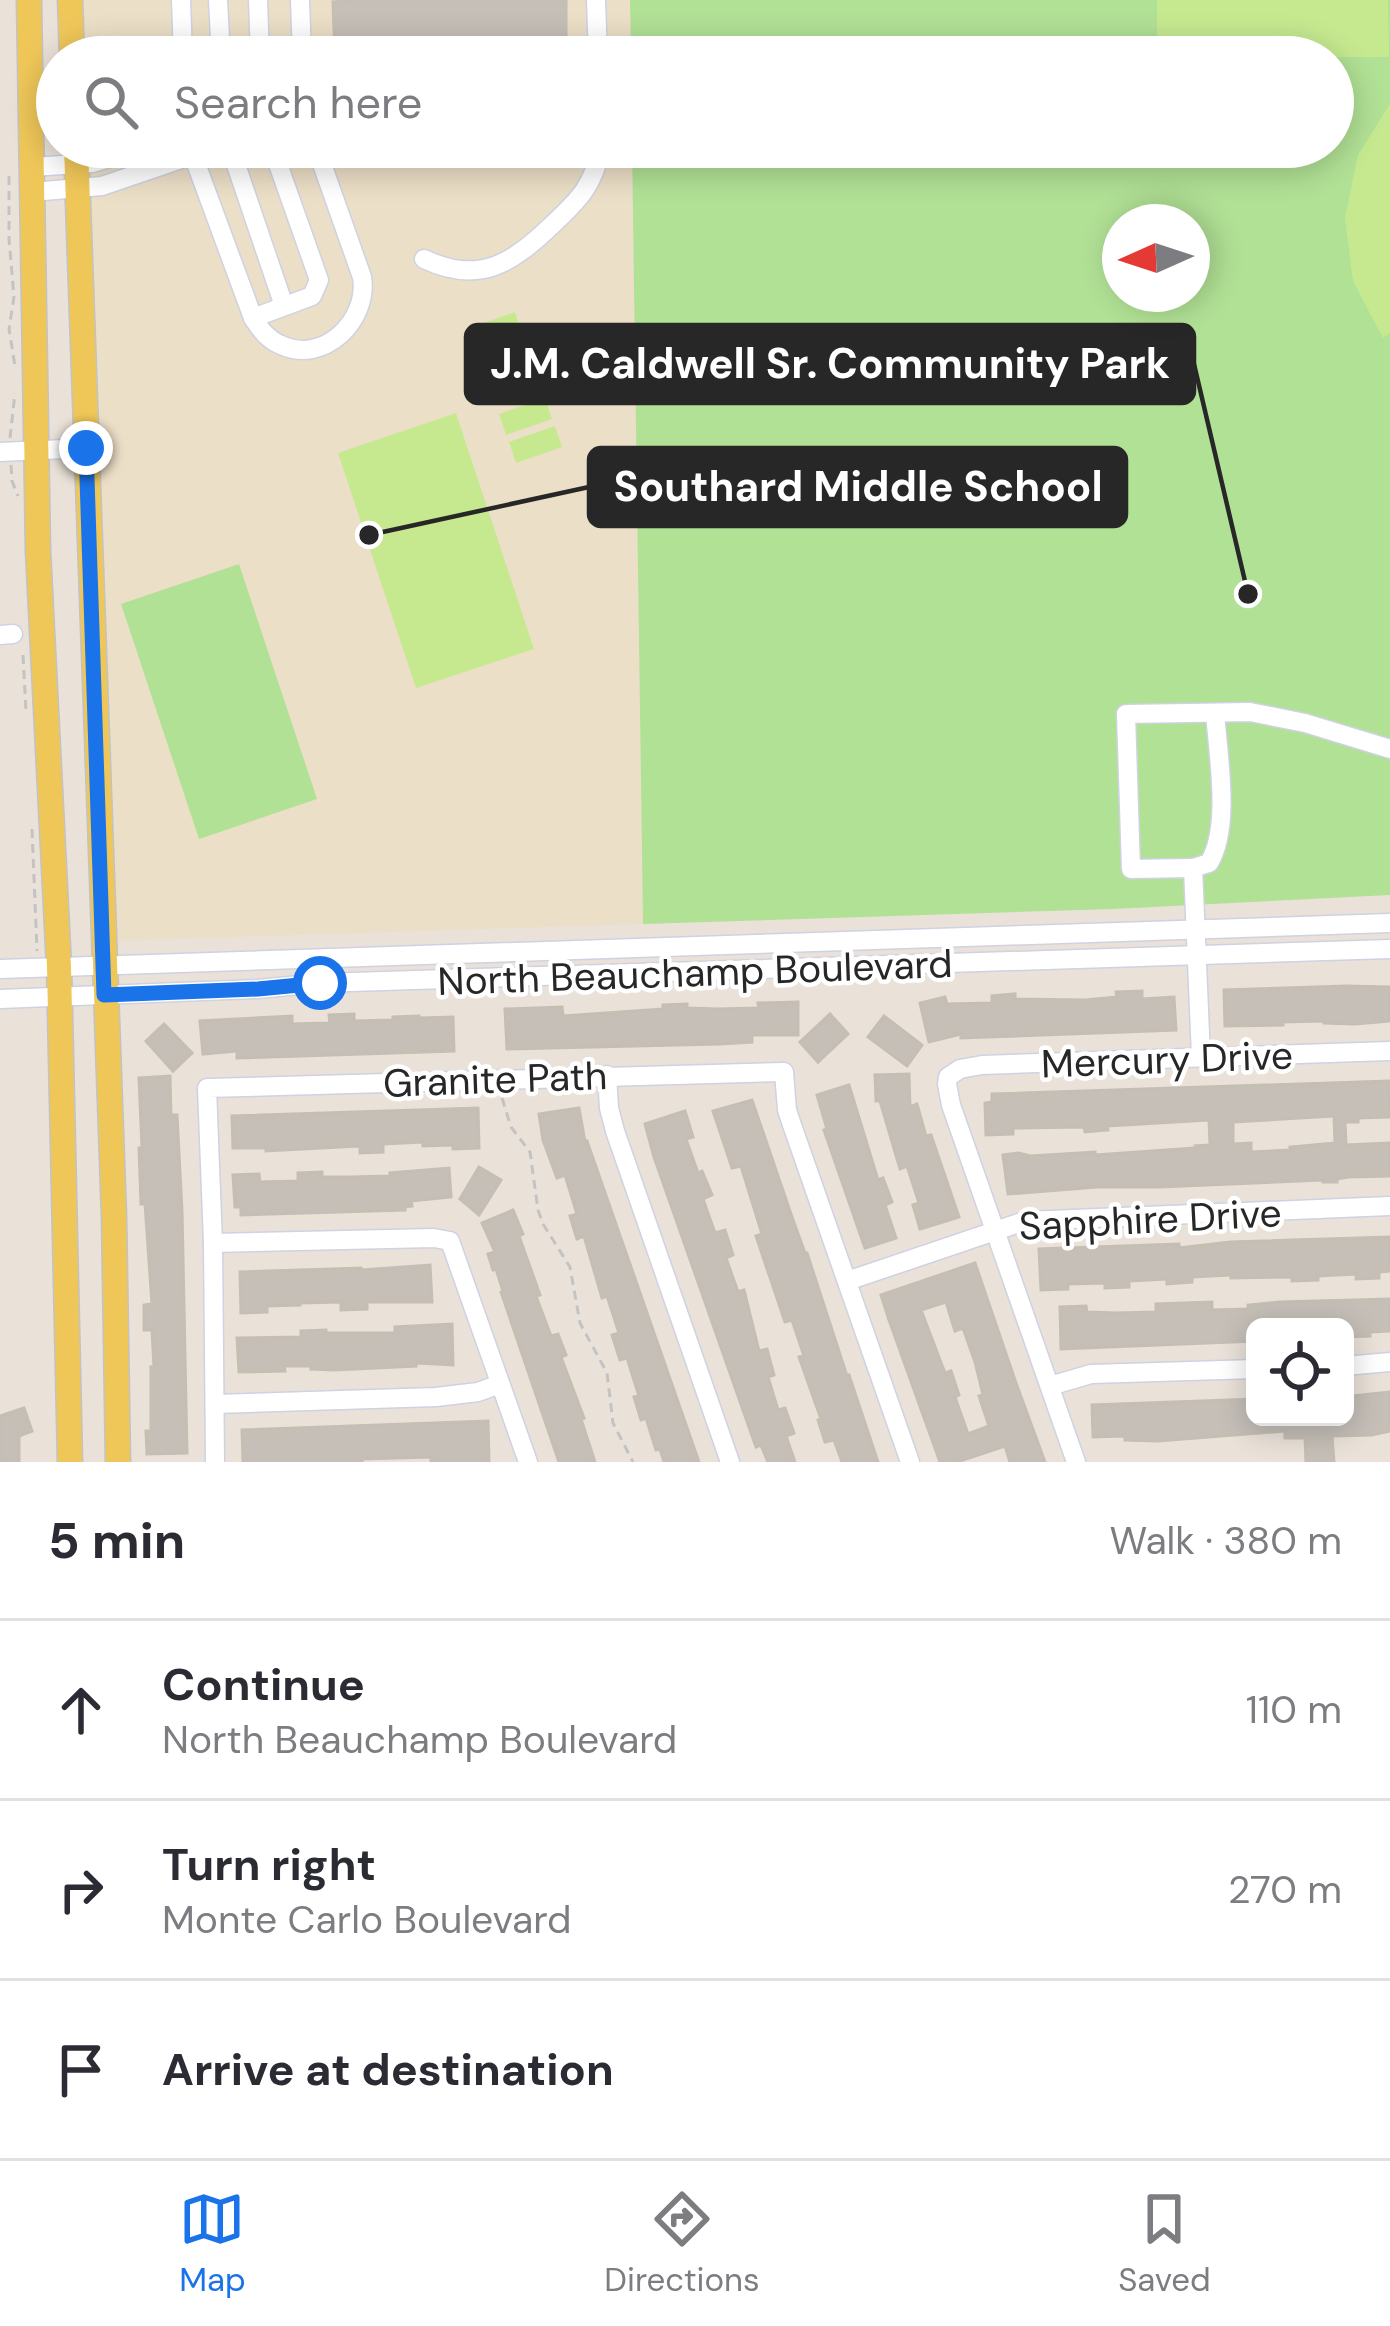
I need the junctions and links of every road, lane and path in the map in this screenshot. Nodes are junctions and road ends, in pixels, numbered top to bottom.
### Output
1 (29, 0) edge
2 (70, 0) edge
3 (181, 0) edge
4 (218, 0) edge
5 (258, 0) edge
6 (300, 0) edge
7 (596, 0) edge
8 (71, 36) edge
9 (182, 36) edge
10 (220, 36) edge
11 (259, 36) edge
12 (301, 36) edge
13 (597, 36) edge
14 (72, 168) edge
15 (76, 168) edge
16 (77, 168) edge
17 (148, 168) edge
18 (198, 168) edge
19 (237, 168) edge
20 (279, 168) edge
21 (323, 168) edge
22 (596, 168) edge
23 (32, 179) junction
24 (424, 259) dead end
25 (284, 306) junction
26 (253, 318) junction
27 (86, 448) junction
28 (37, 451) junction
29 (0, 452) edge
30 (1215, 712) junction
31 (1390, 749) edge
32 (1193, 868) junction
33 (1390, 923) edge
34 (1196, 929) junction
35 (1390, 949) edge
36 (1197, 956) junction
37 (103, 965) junction
38 (59, 967) junction
39 (0, 969) edge
40 (104, 995) junction
41 (60, 997) junction
42 (0, 1000) edge
43 (1390, 1051) edge
44 (1201, 1058) junction
45 (608, 1075) junction
46 (501, 1092) dead end
47 (1390, 1207) edge
48 (995, 1229) junction
49 (212, 1243) junction
50 (848, 1281) junction
51 (1390, 1362) edge
52 (1354, 1365) edge
53 (1246, 1369) edge
54 (500, 1384) junction
55 (1050, 1386) junction
56 (214, 1404) junction
57 (70, 1462) edge
58 (118, 1462) edge
59 (215, 1462) edge
60 (528, 1462) edge
61 (633, 1462) edge
62 (730, 1462) edge
63 (910, 1462) edge
64 (1076, 1462) edge

1 - 23 main road
2 - 8 main road
3 - 9 street
4 - 10 street
5 - 11 street
6 - 12 street
7 - 13 street
14 - 23 street
15 - 27 main road
16 - 17 street
18 - 26 street
19 - 25 street
20 - 25 street
21 - 26 street
22 - 24 street
23 - 28 main road
25 - 26 street
27 - 28 street
27 - 37 main road
28 - 29 street
28 - 38 main road
30 - 31 street
30 - 32 street
30 - 32 street
32 - 34 street
33 - 34 street, North Beauchamp Boulevard
34 - 36 street
34 - 37 street, North Beauchamp Boulevard
35 - 36 street, North Beauchamp Boulevard
36 - 40 street, North Beauchamp Boulevard
36 - 44 street
37 - 38 street, North Beauchamp Boulevard
37 - 40 main road
38 - 39 street, North Beauchamp Boulevard
38 - 41 main road
40 - 41 street, North Beauchamp Boulevard
40 - 58 main road
41 - 42 street, North Beauchamp Boulevard
41 - 57 main road
43 - 44 street, Mercury Drive
44 - 48 street, Mercury Drive
45 - 49 street, Granite Path
45 - 50 street, Granite Path
45 - 62 street
46 - 61 path
47 - 48 street, Sapphire Drive
48 - 50 street, Sapphire Drive
48 - 55 street
49 - 54 street
49 - 56 street
50 - 63 street
51 - 52 street
53 - 55 street
54 - 56 street
54 - 60 street
55 - 64 street
56 - 59 street

